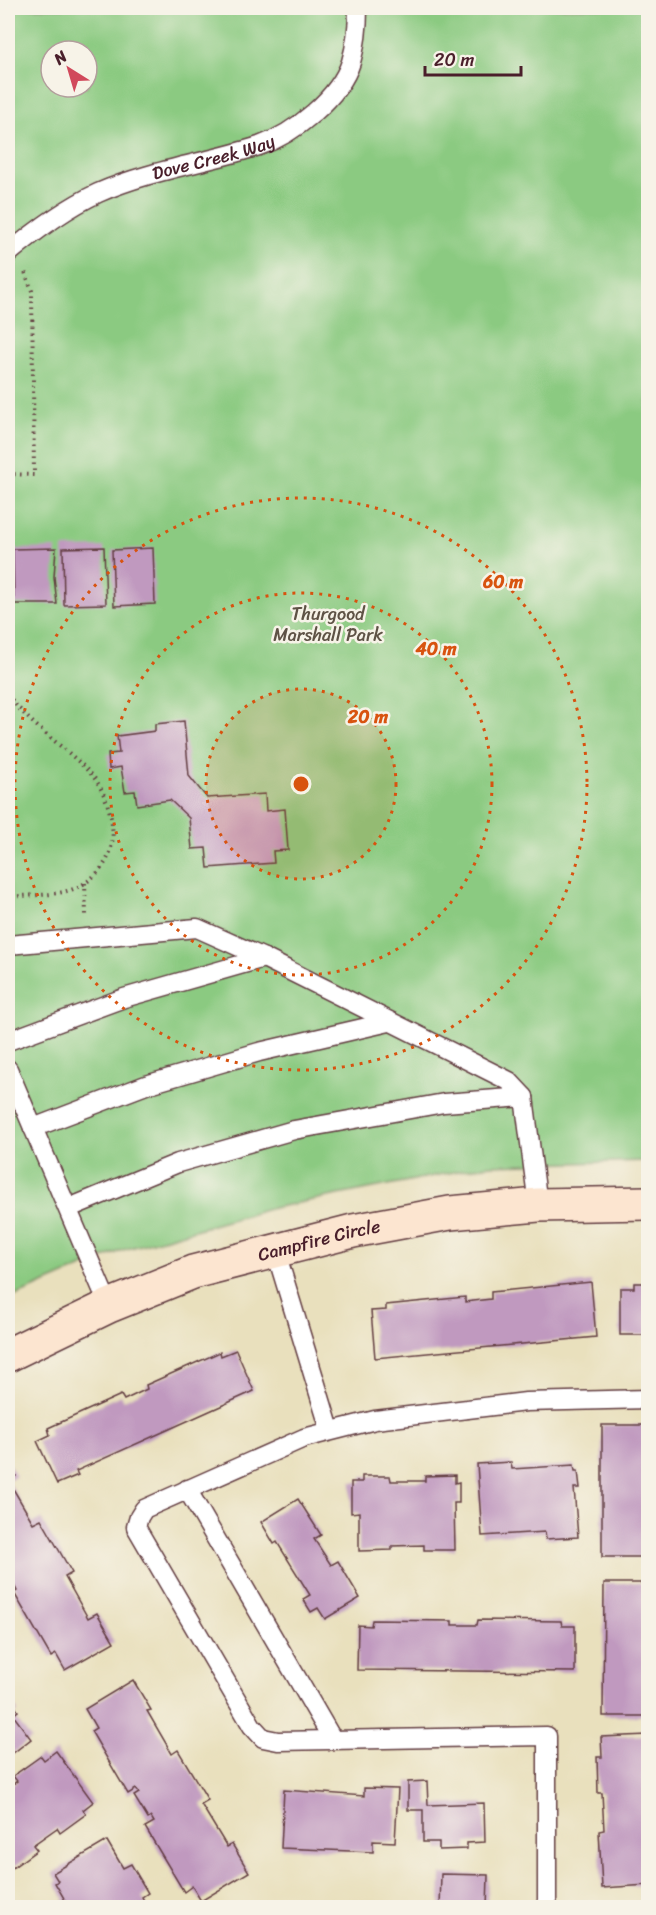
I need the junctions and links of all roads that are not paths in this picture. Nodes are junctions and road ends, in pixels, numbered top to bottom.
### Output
1 (358, 8) edge
2 (9, 253) edge
3 (8, 945) edge
4 (264, 958) junction
5 (389, 1022) junction
6 (8, 1041) edge
7 (8, 1069) edge
8 (524, 1097) junction
9 (33, 1128) junction
10 (648, 1203) edge
11 (538, 1205) junction
12 (69, 1208) junction
13 (275, 1250) junction
14 (109, 1306) junction
15 (8, 1355) edge
16 (648, 1399) edge
17 (330, 1430) junction
18 (187, 1489) junction
19 (333, 1740) junction
20 (547, 1908) edge

1 - 2 lane, Dove Creek Way
3 - 4 lane
4 - 5 lane
4 - 6 lane
5 - 8 lane
5 - 9 lane
7 - 9 lane
8 - 11 lane
8 - 12 lane
9 - 12 lane
10 - 11 street, Campfire Circle
11 - 13 street, Campfire Circle
12 - 14 lane
13 - 14 street, Campfire Circle
13 - 17 lane
14 - 15 street, Campfire Circle
16 - 17 lane
17 - 18 lane
18 - 19 lane
18 - 19 lane
19 - 20 lane

